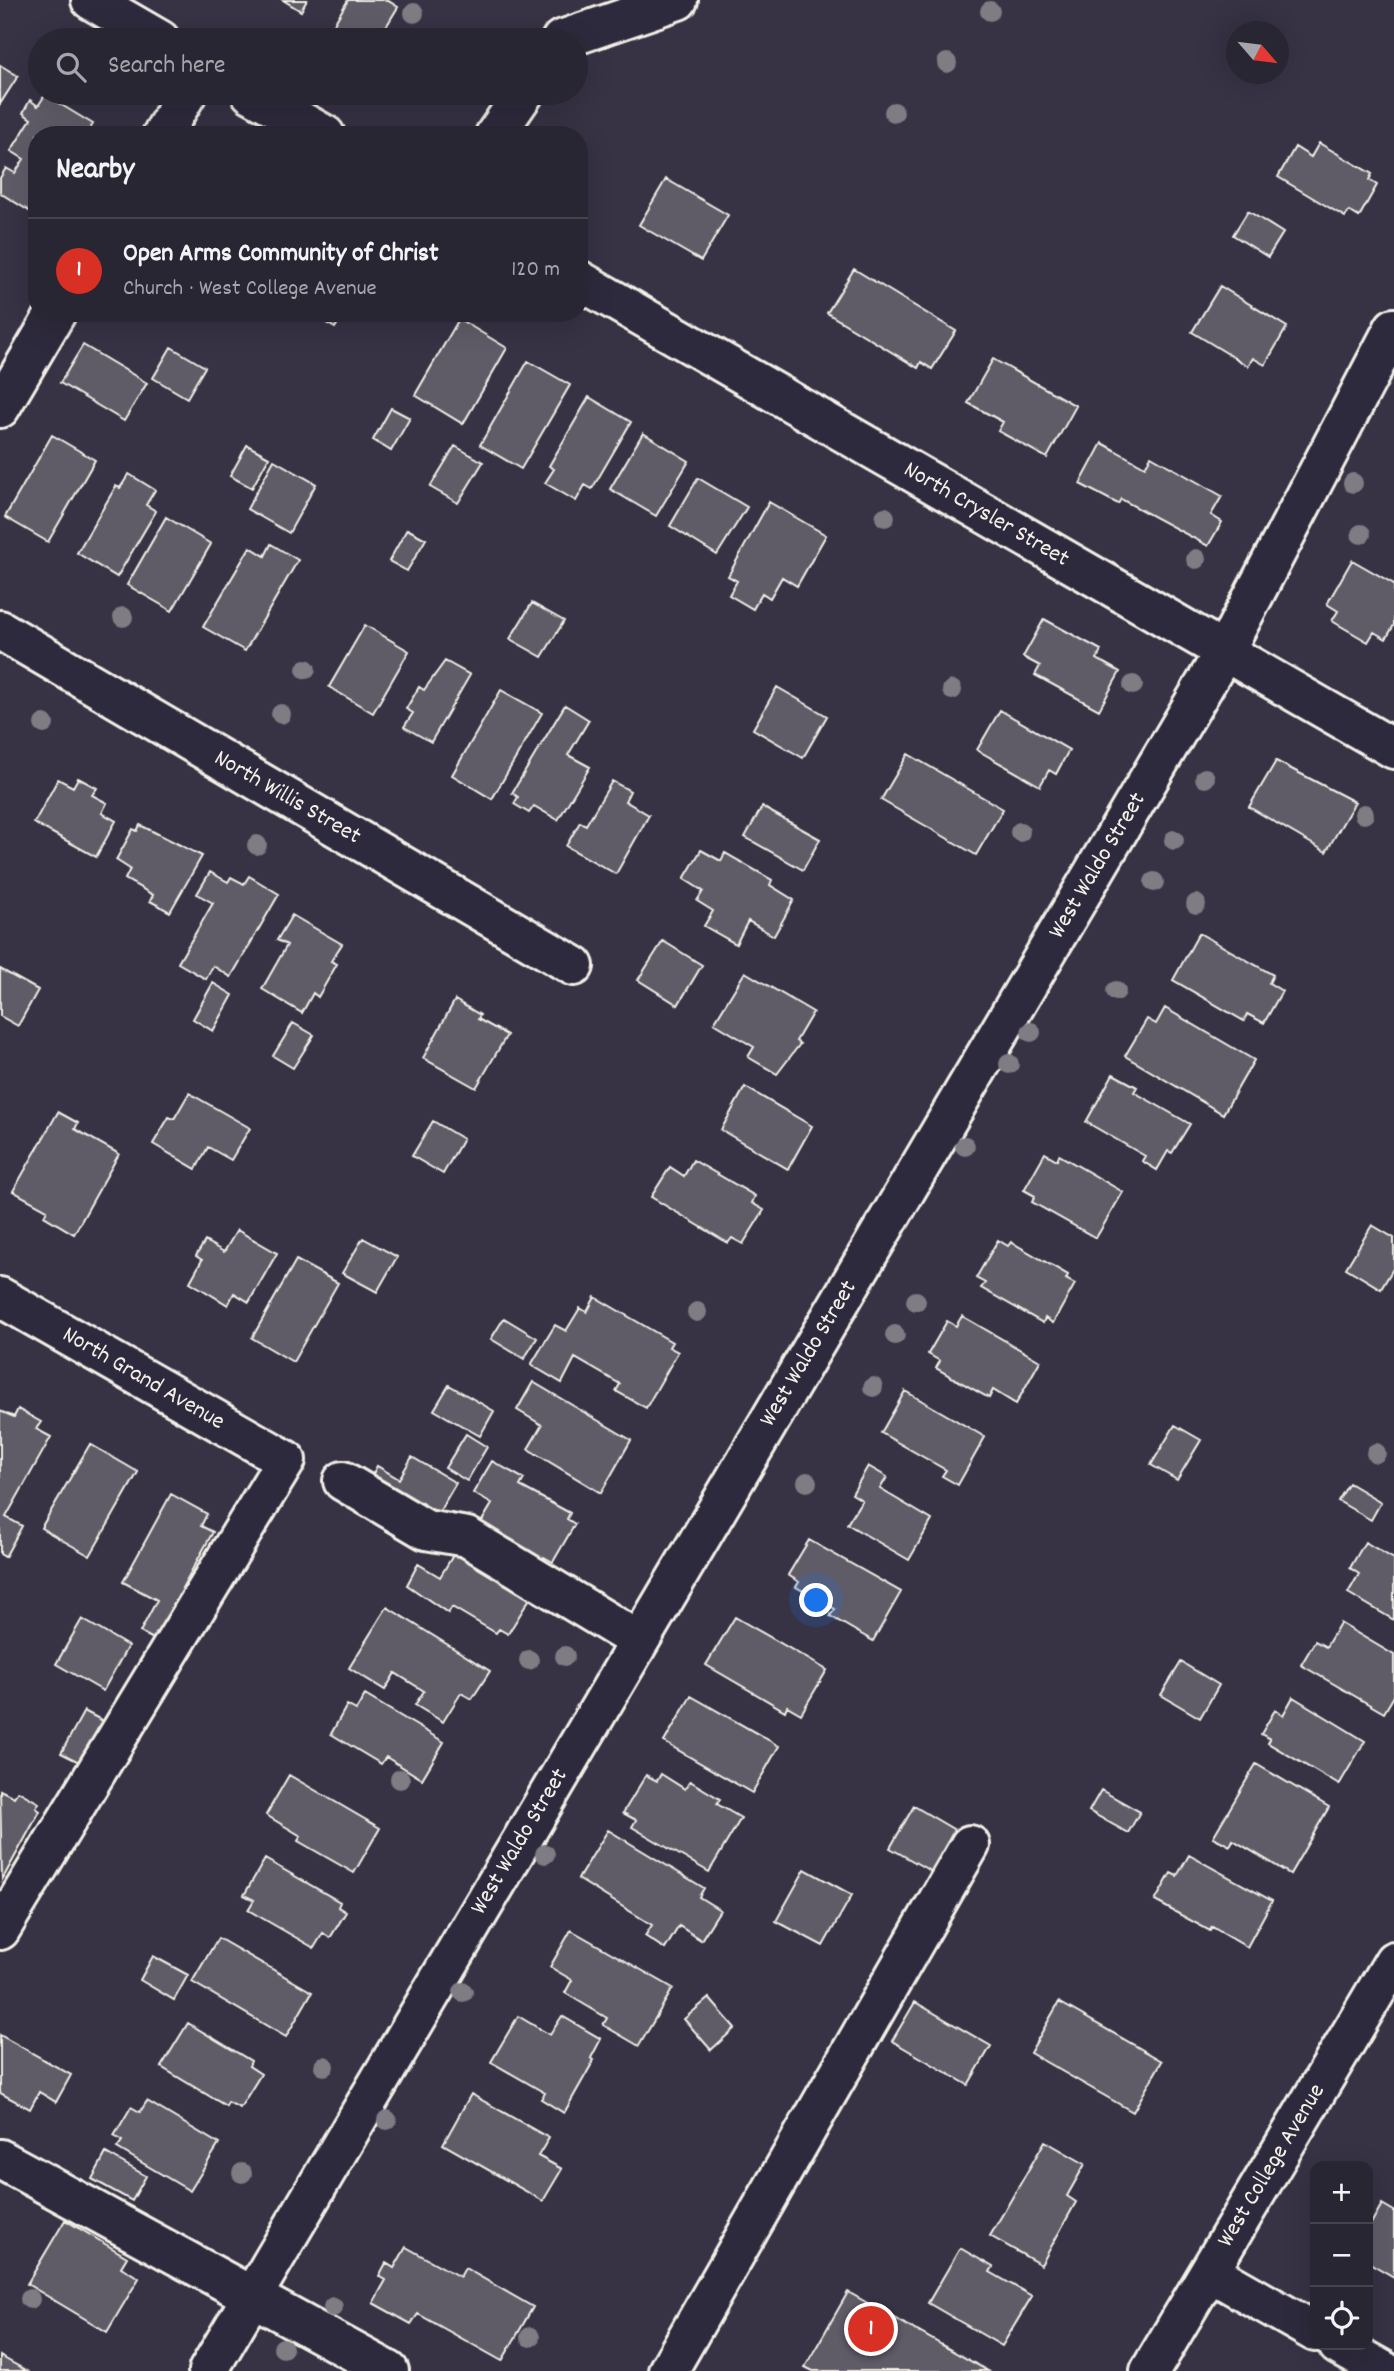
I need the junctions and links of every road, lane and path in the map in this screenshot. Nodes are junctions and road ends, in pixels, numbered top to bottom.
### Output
1 (91, 0) edge
2 (678, 0) edge
3 (139, 28) edge
4 (588, 31) edge
5 (180, 105) edge
6 (272, 105) edge
7 (516, 105) edge
8 (167, 126) edge
9 (309, 126) edge
10 (501, 126) edge
11 (588, 285) edge
12 (51, 322) edge
13 (1394, 328) edge
14 (0, 408) edge
15 (0, 631) edge
16 (1224, 652) junction
17 (1394, 749) edge
18 (574, 966) dead end
19 (0, 1297) edge
20 (343, 1481) dead end
21 (639, 1641) junction
22 (970, 1845) dead end
23 (0, 1930) edge
24 (1394, 1961) edge
25 (0, 2159) edge
26 (1210, 2272) junction
27 (252, 2295) junction
28 (1310, 2329) edge
29 (1347, 2350) edge
30 (208, 2371) edge
31 (389, 2371) edge
32 (668, 2371) edge
33 (1150, 2371) edge
34 (1384, 2371) edge

1 - 3 street
2 - 4 street
5 - 8 street
6 - 9 street
7 - 10 street
11 - 16 street, North Crysler Street
12 - 14 street
13 - 16 street, West Waldo Street
15 - 18 street, North Willis Street
16 - 17 street, North Crysler Street
16 - 21 street, West Waldo Street
19 - 23 street, North Grand Avenue
20 - 21 street
21 - 27 street, West Waldo Street
22 - 32 street
24 - 26 street, West College Avenue
25 - 27 street
26 - 28 street
26 - 33 street, West College Avenue
27 - 30 street, West Waldo Street
27 - 31 street
29 - 34 street

